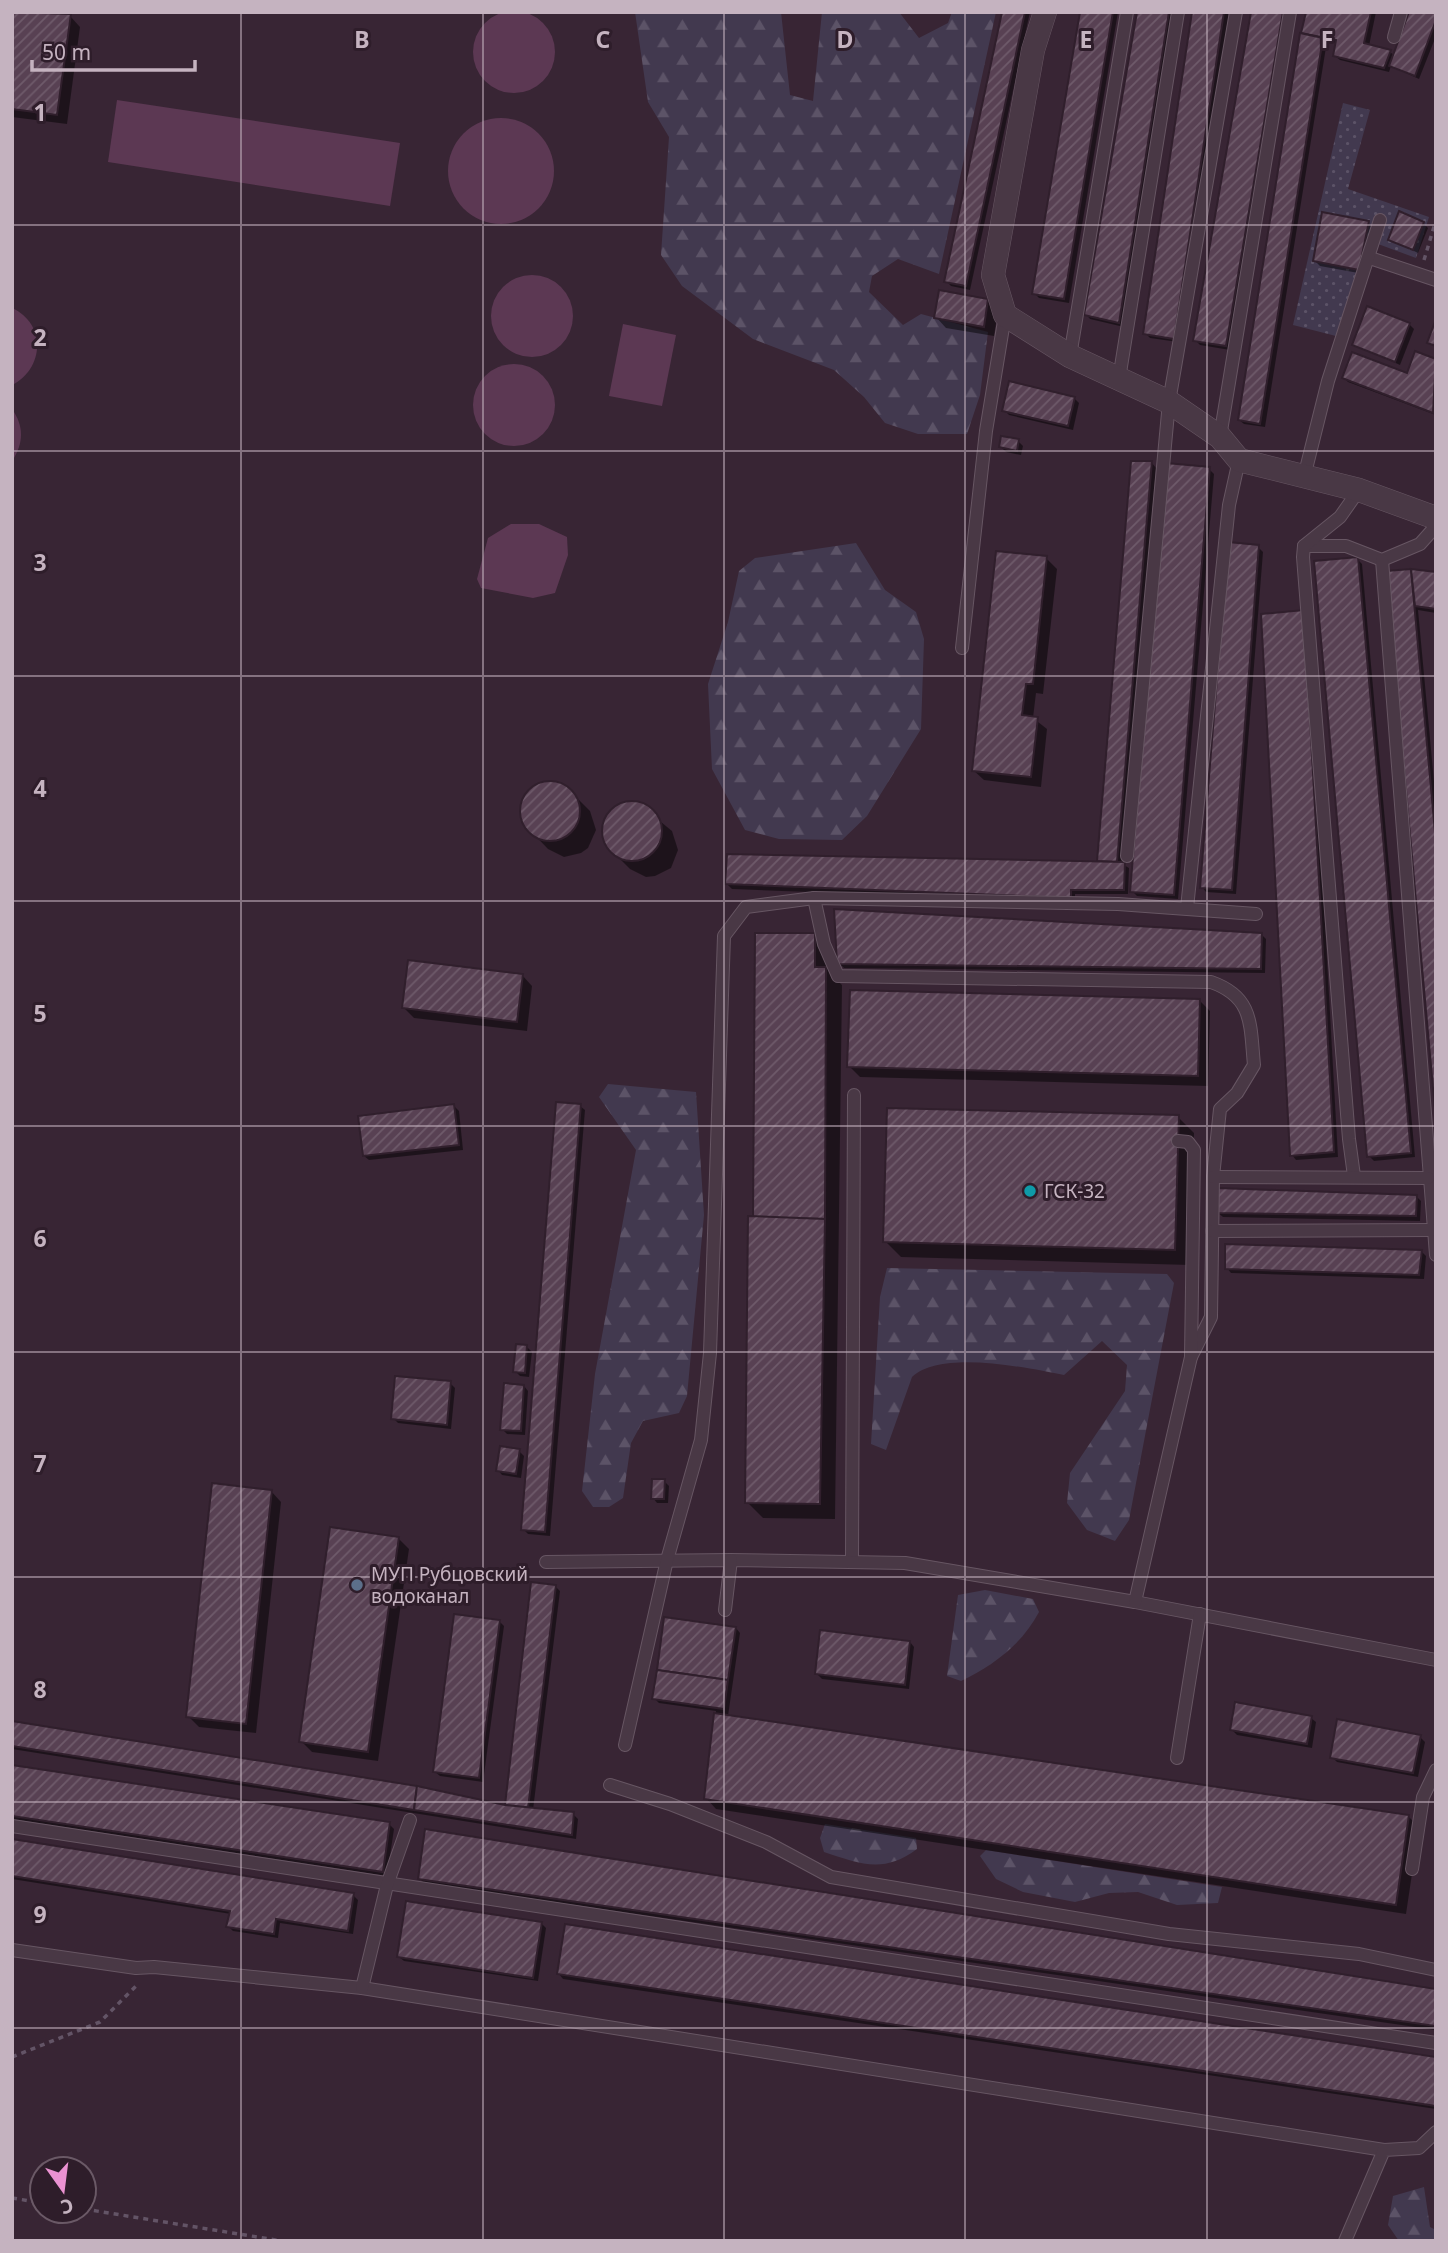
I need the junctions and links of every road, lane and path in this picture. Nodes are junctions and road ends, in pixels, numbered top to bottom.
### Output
1 (1045, 12) edge
2 (1127, 12) edge
3 (1178, 12) edge
4 (1236, 12) edge
5 (1290, 12) edge
6 (1401, 12) edge
7 (1394, 37) dead end
8 (1380, 220) dead end
9 (1436, 220) edge
10 (1435, 226) edge
11 (1370, 258) junction
12 (1420, 275) junction
13 (1436, 280) edge
14 (1004, 315) junction
15 (1070, 356) junction
16 (1119, 379) junction
17 (1169, 402) junction
18 (1220, 437) junction
19 (1239, 460) junction
20 (1304, 477) junction
21 (1359, 490) junction
22 (1436, 518) edge
23 (1436, 526) edge
24 (1304, 546) junction
25 (1382, 560) junction
26 (962, 648) dead end
27 (1127, 856) dead end
28 (814, 898) junction
29 (1187, 908) junction
30 (1256, 914) dead end
31 (854, 1095) dead end
32 (1178, 1141) dead end
33 (1354, 1176) junction
34 (1213, 1177) junction
35 (1428, 1178) junction
36 (1433, 1230) junction
37 (1212, 1231) junction
38 (1436, 1255) edge
39 (1191, 1357) junction
40 (730, 1559) junction
41 (667, 1560) junction
42 (852, 1560) junction
43 (546, 1562) dead end
44 (1135, 1602) junction
45 (725, 1610) dead end
46 (1200, 1614) junction
47 (1436, 1660) edge
48 (625, 1745) dead end
49 (1177, 1758) dead end
50 (1436, 1770) edge
51 (610, 1785) dead end
52 (410, 1820) dead end
53 (12, 1826) edge
54 (1412, 1869) dead end
55 (387, 1885) junction
56 (12, 1950) edge
57 (154, 1967) junction
58 (1436, 1970) edge
59 (362, 1988) junction
60 (1436, 2043) edge
61 (12, 2057) edge
62 (1436, 2132) edge
63 (1384, 2150) junction
64 (98, 2211) edge
65 (282, 2241) edge
66 (1345, 2241) edge

1 - 14 street
2 - 15 lane
3 - 16 lane
4 - 17 lane
5 - 18 lane
6 - 7 lane
8 - 11 lane
9 - 10 path
10 - 12 path
11 - 12 lane
11 - 20 lane
12 - 13 lane
14 - 15 street
14 - 26 lane
15 - 16 street
16 - 17 street
17 - 18 street
17 - 27 lane
18 - 19 street
19 - 20 street
19 - 29 lane
20 - 21 street
21 - 22 street
21 - 24 lane
23 - 25 lane
24 - 25 lane
24 - 33 lane
25 - 35 lane
28 - 29 lane
28 - 34 lane
28 - 41 lane
29 - 30 lane
31 - 42 lane
32 - 39 lane
33 - 34 lane
33 - 35 lane
34 - 37 lane
35 - 36 lane
36 - 37 lane
36 - 38 lane
37 - 39 lane
39 - 44 lane
40 - 41 lane
40 - 42 lane
40 - 45 lane
41 - 43 lane
41 - 48 lane
42 - 44 lane
44 - 46 lane
46 - 47 lane
46 - 49 lane
50 - 54 lane
51 - 58 lane
52 - 55 lane
53 - 55 lane
55 - 59 lane
55 - 60 lane
56 - 57 lane
57 - 59 lane
57 - 61 path
59 - 63 lane
62 - 63 lane
63 - 66 lane
64 - 65 path

